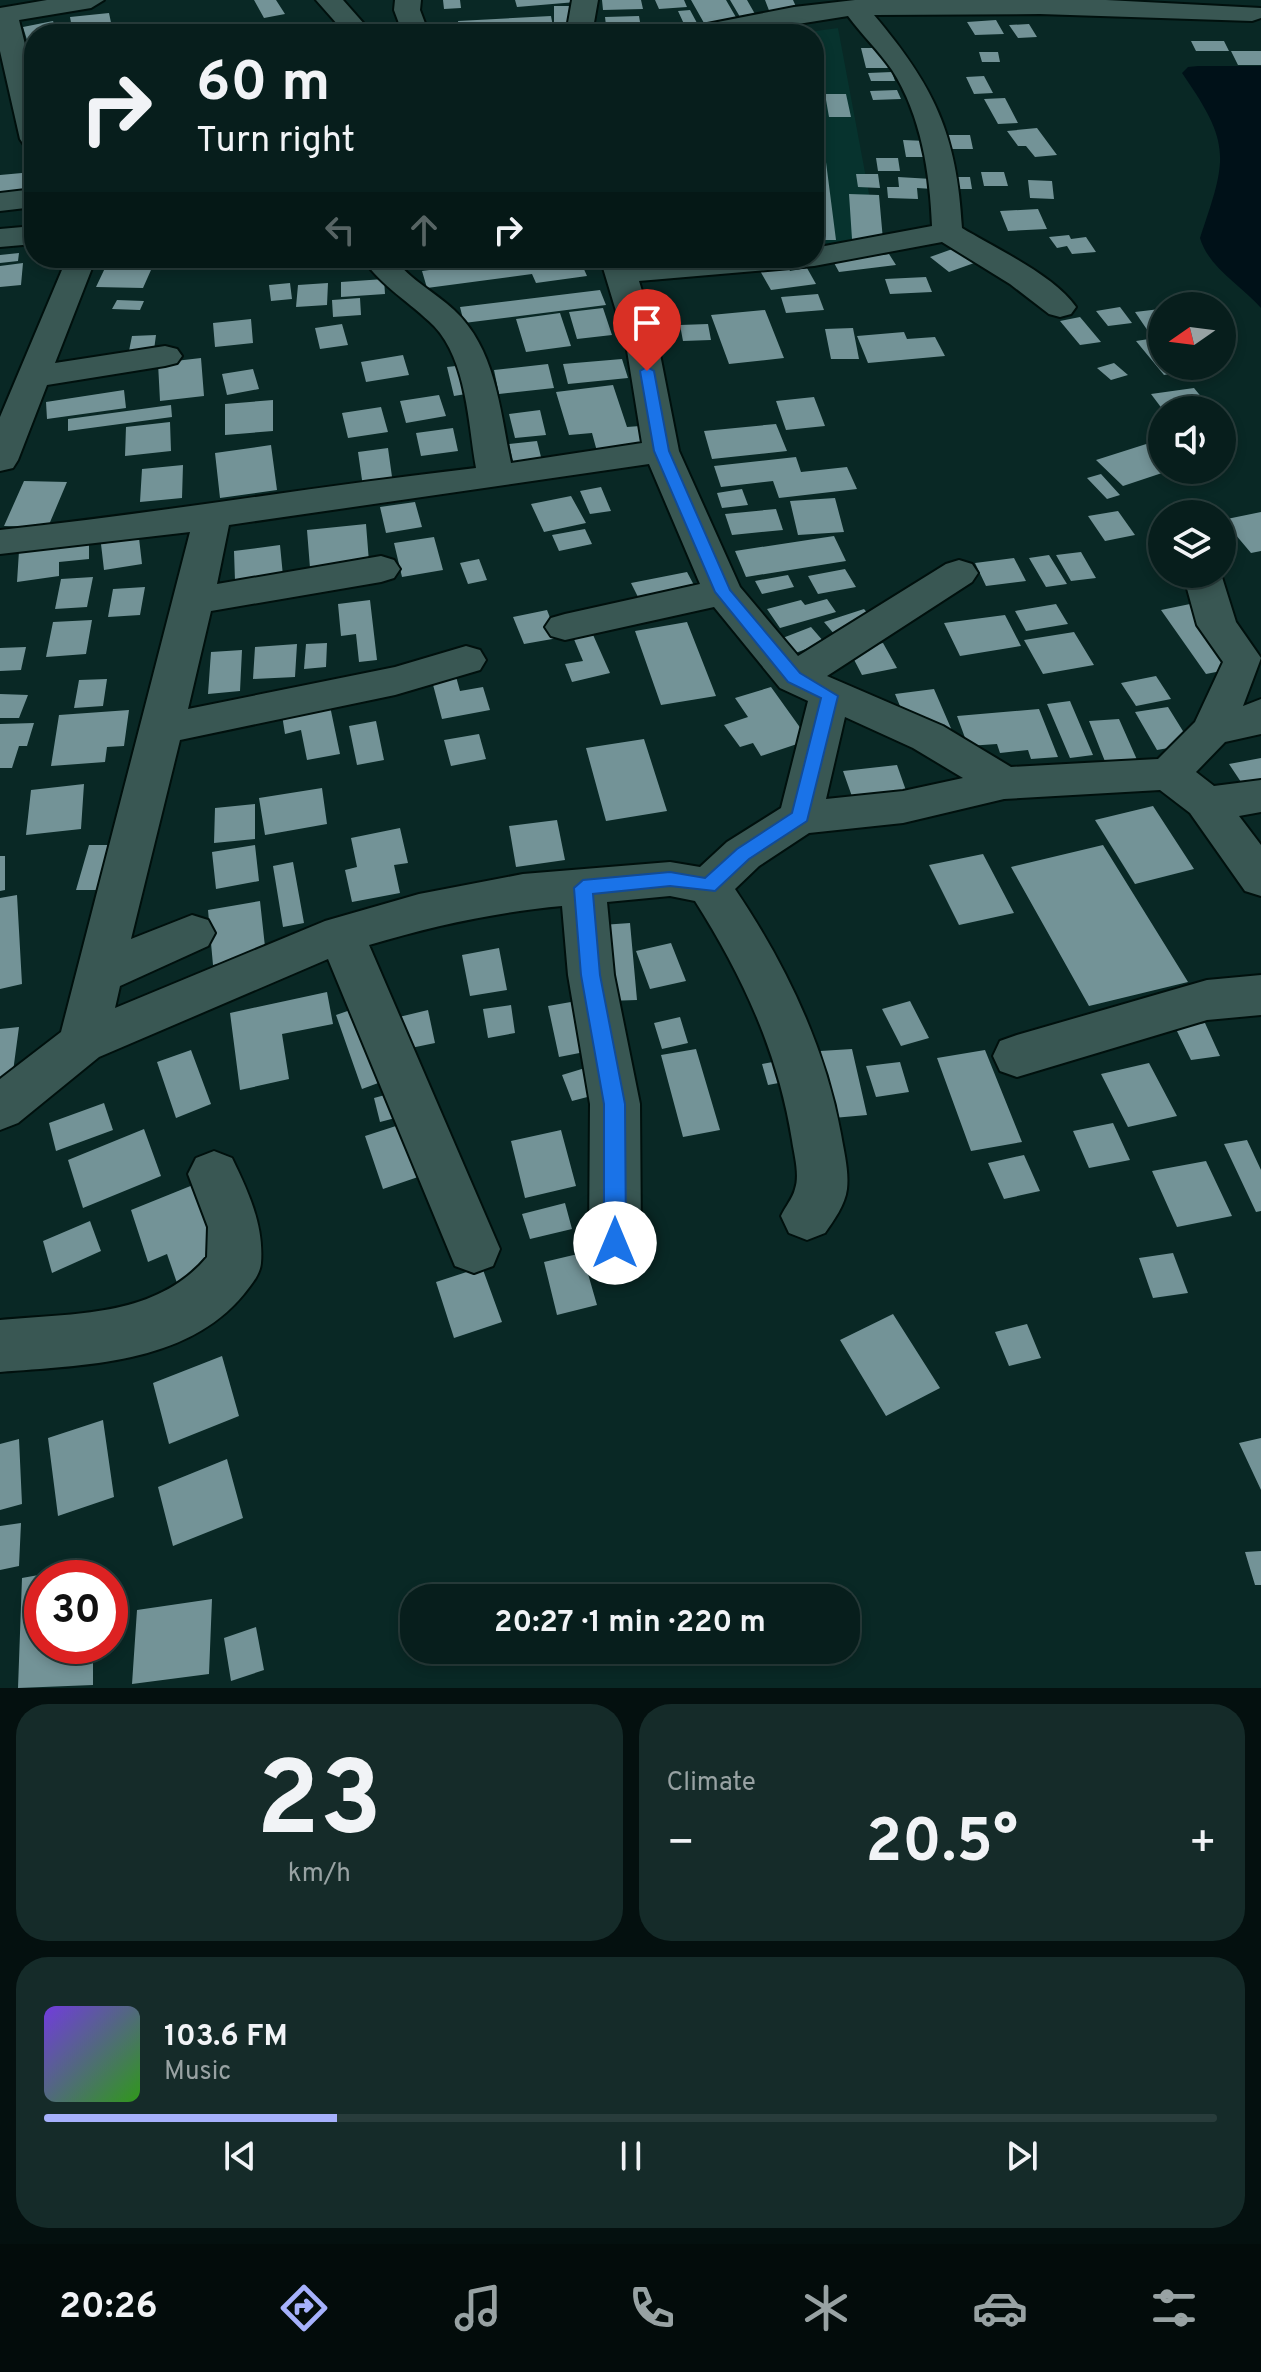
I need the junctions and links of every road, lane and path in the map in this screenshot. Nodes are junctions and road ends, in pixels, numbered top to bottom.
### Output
1 (91, 0) edge
2 (329, 0) edge
3 (408, 0) edge
4 (585, 0) edge
5 (883, 0) edge
6 (801, 6) edge
7 (855, 8) junction
8 (1252, 13) dead end
9 (2, 16) edge
10 (351, 24) edge
11 (412, 24) edge
12 (581, 24) edge
13 (734, 24) edge
14 (24, 101) edge
15 (24, 199) edge
16 (0, 202) edge
17 (947, 232) junction
18 (24, 236) edge
19 (0, 238) edge
20 (824, 255) edge
21 (77, 268) edge
22 (385, 268) edge
23 (619, 268) edge
24 (1060, 307) dead end
25 (165, 356) dead end
26 (33, 377) junction
27 (661, 451) junction
28 (0, 460) edge
29 (496, 477) junction
30 (212, 517) junction
31 (0, 542) edge
32 (381, 569) dead end
33 (959, 573) dead end
34 (1206, 588) edge
35 (723, 592) junction
36 (192, 601) junction
37 (565, 627) dead end
38 (1252, 657) edge
39 (466, 660) dead end
40 (812, 687) junction
41 (1261, 714) edge
42 (161, 729) junction
43 (1212, 730) junction
44 (1169, 774) junction
45 (1004, 783) junction
46 (1261, 796) edge
47 (1205, 802) junction
48 (800, 817) junction
49 (1261, 879) edge
50 (709, 886) junction
51 (583, 888) junction
52 (192, 933) dead end
53 (341, 934) junction
54 (98, 975) junction
55 (1261, 995) edge
56 (82, 1043) junction
57 (1017, 1056) dead end
58 (0, 1108) edge
59 (214, 1174) dead end
60 (807, 1216) dead end
61 (615, 1243) dead end
62 (474, 1249) dead end
63 (0, 1346) edge

1 - 9 street
2 - 10 street
3 - 11 street
4 - 12 street
5 - 7 street
6 - 7 street
6 - 13 street
7 - 8 street
7 - 17 street
9 - 14 street
15 - 16 street
17 - 20 street
17 - 24 street
18 - 19 street
21 - 26 street
22 - 29 street
23 - 27 street
25 - 26 street
26 - 28 street
27 - 29 street
27 - 35 street
29 - 30 street
30 - 31 street
30 - 36 street
32 - 36 street
33 - 40 street
34 - 38 street
35 - 37 street
35 - 40 street
36 - 42 street
38 - 43 street
39 - 42 street
40 - 45 street
40 - 48 street
41 - 43 street
42 - 54 street
43 - 44 street
44 - 45 street
44 - 47 street
45 - 48 street
46 - 47 street
47 - 49 street
48 - 50 street
50 - 51 street
50 - 60 street
51 - 53 street
51 - 61 street
52 - 54 street
53 - 56 street
53 - 62 street
54 - 56 street
55 - 57 street
56 - 58 street
59 - 63 street

